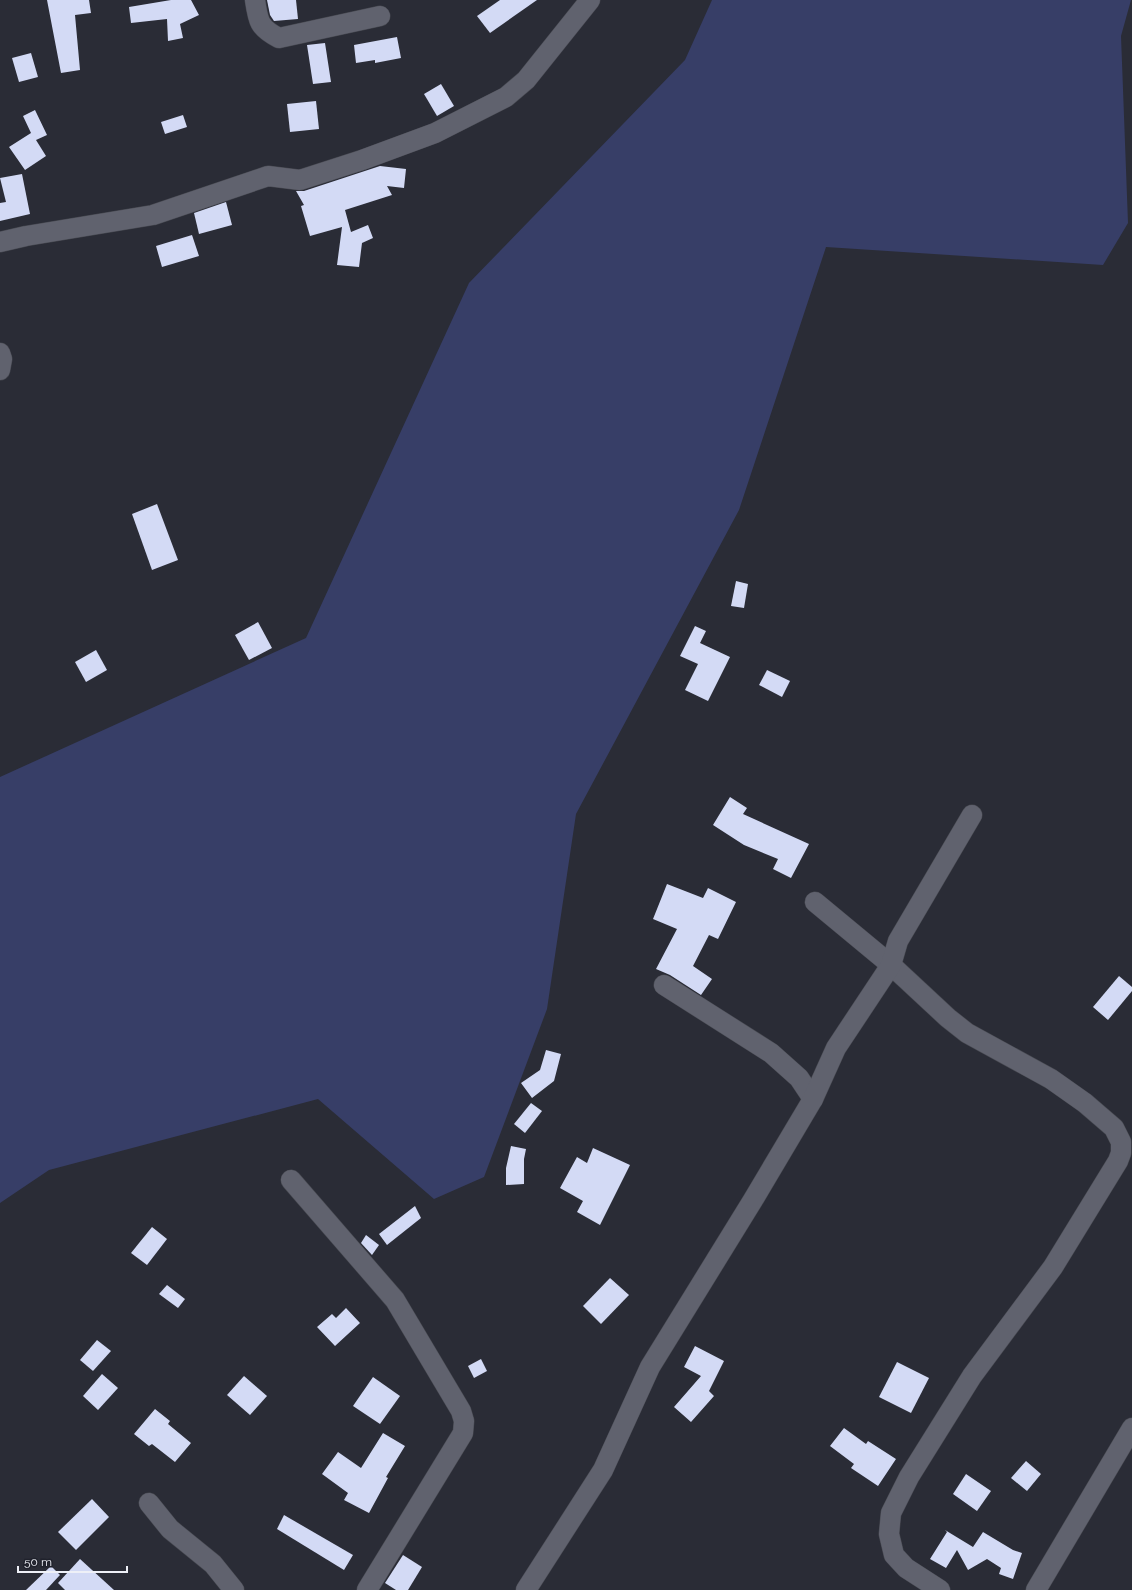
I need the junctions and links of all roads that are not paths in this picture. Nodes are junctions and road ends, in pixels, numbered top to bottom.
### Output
1 (255, 0) edge
2 (590, 0) edge
3 (380, 16) dead end
4 (0, 242) edge
5 (0, 353) edge
6 (0, 370) edge
7 (972, 815) dead end
8 (815, 902) dead end
9 (891, 965) junction
10 (664, 985) dead end
11 (813, 1099) junction
12 (1127, 1145) edge
13 (291, 1180) dead end
14 (1132, 1428) edge
15 (149, 1503) dead end
16 (234, 1590) edge
17 (367, 1590) edge
18 (526, 1590) edge
19 (940, 1590) edge
20 (1036, 1590) edge

1 - 3 street
2 - 4 street
5 - 6 street
7 - 9 street
8 - 9 street
9 - 11 street
9 - 12 street
10 - 11 street
11 - 18 street
12 - 19 street
13 - 17 street
14 - 20 street
15 - 16 street

